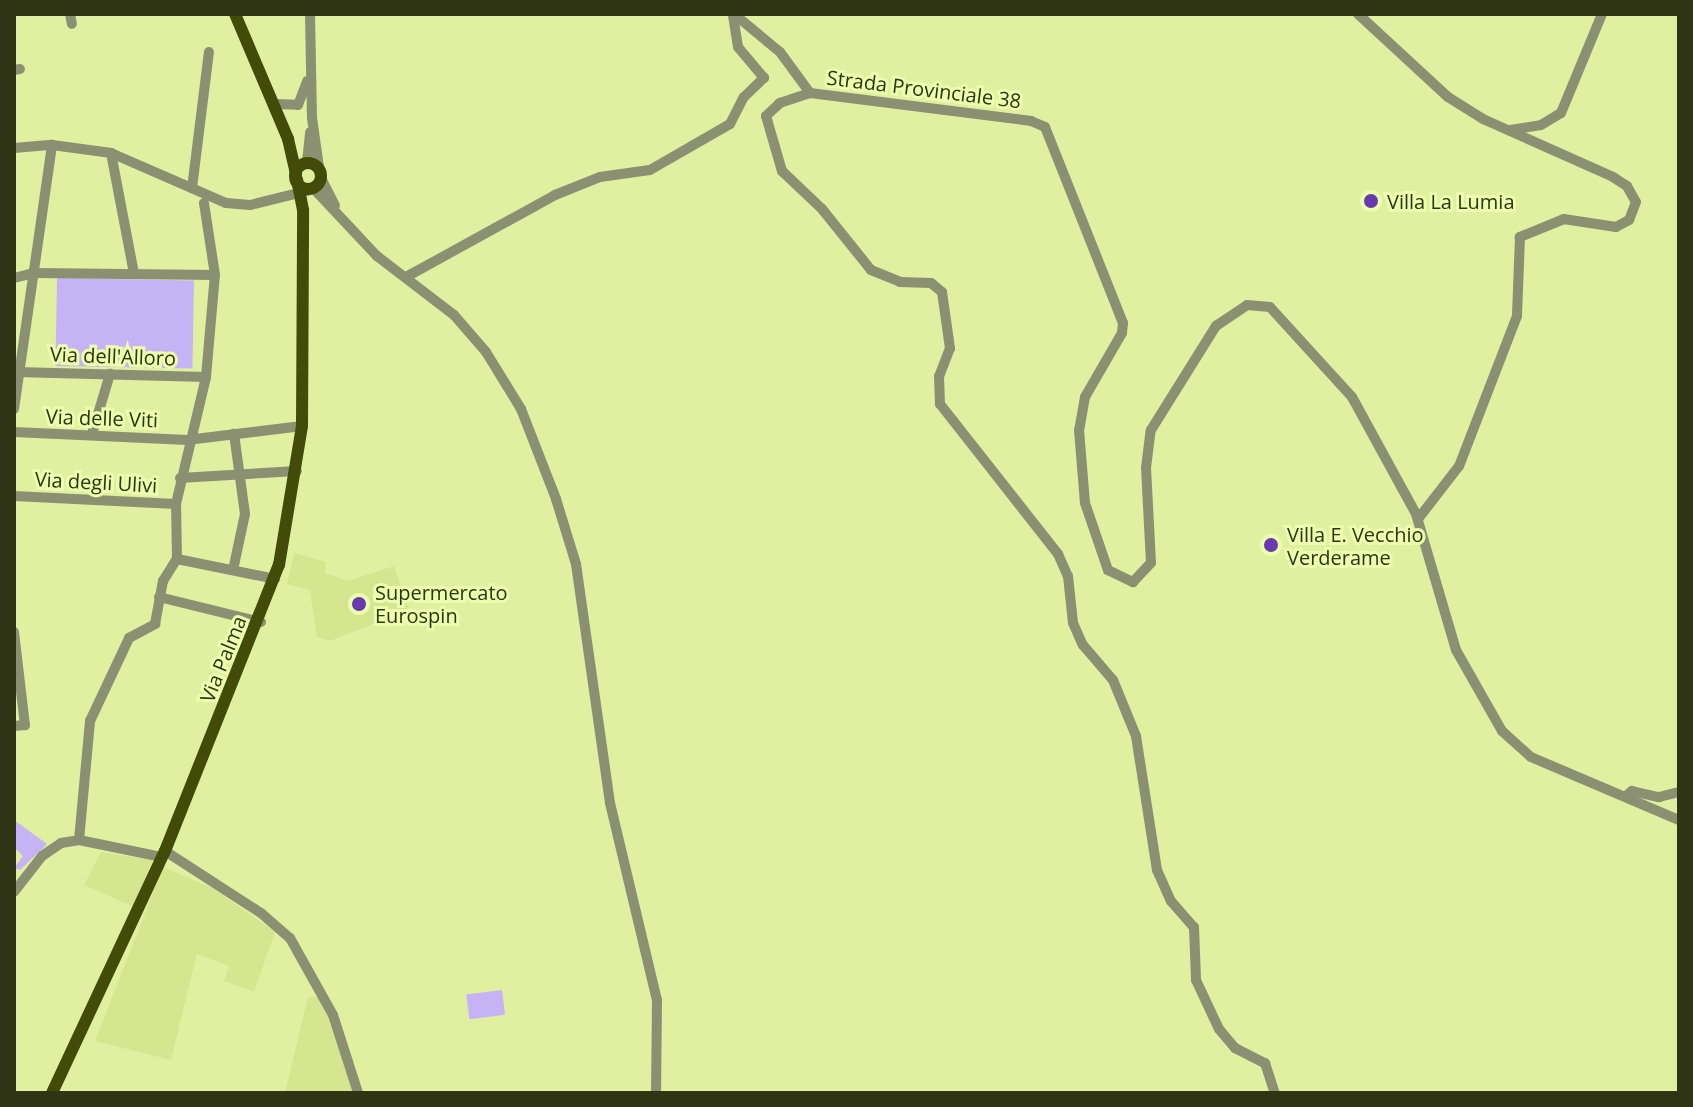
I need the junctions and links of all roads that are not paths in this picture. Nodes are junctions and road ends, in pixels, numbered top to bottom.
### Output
1 (235, 14) edge
2 (310, 14) edge
3 (734, 14) edge
4 (1358, 14) edge
5 (1602, 14) edge
6 (209, 52) dead end
7 (310, 72) junction
8 (810, 93) junction
9 (274, 104) junction
10 (312, 118) junction
11 (1508, 130) junction
12 (288, 139) junction
13 (52, 145) junction
14 (14, 148) edge
15 (111, 153) junction
16 (306, 162) junction
17 (320, 175) junction
18 (296, 177) junction
19 (192, 188) junction
20 (308, 190) junction
21 (279, 199) junction
22 (204, 203) dead end
23 (303, 210) junction
24 (339, 214) junction
25 (34, 273) junction
26 (134, 274) junction
27 (215, 275) junction
28 (406, 277) junction
29 (14, 278) edge
30 (16, 372) edge
31 (110, 374) junction
32 (206, 377) junction
33 (14, 409) edge
34 (302, 426) junction
35 (14, 432) edge
36 (92, 434) junction
37 (234, 434) junction
38 (191, 439) junction
39 (297, 471) junction
40 (240, 477) junction
41 (180, 478) junction
42 (14, 496) edge
43 (176, 504) junction
44 (1418, 519) junction
45 (177, 559) junction
46 (233, 570) junction
47 (275, 579) junction
48 (159, 597) junction
49 (261, 622) junction
50 (14, 632) edge
51 (14, 726) edge
52 (1679, 792) edge
53 (1626, 796) junction
54 (1679, 820) edge
55 (79, 840) junction
56 (163, 854) junction
57 (14, 892) edge
58 (52, 1093) edge
59 (358, 1093) edge
60 (656, 1093) edge
61 (1275, 1093) edge

1 - 9 main road
2 - 7 street
3 - 8 street, Strada Provinciale 38
3 - 28 street
4 - 11 street
5 - 11 street
6 - 19 street
7 - 9 street
7 - 10 street
8 - 44 street, Strada Provinciale 38
8 - 61 street
9 - 12 main road
10 - 16 street
10 - 17 street
11 - 44 street
12 - 16 main road
12 - 18 main road
13 - 14 street
13 - 15 street
13 - 25 street
15 - 19 street
15 - 26 street
16 - 17 main road
16 - 18 main road
17 - 20 main road
17 - 24 street
18 - 20 main road
18 - 21 street
19 - 21 street
20 - 21 street
20 - 23 main road
20 - 24 street
21 - 23 street
22 - 27 street
23 - 34 main road, Via Palma
24 - 28 street
25 - 26 street
25 - 29 street
25 - 30 street
26 - 27 street
27 - 32 street
28 - 60 street
30 - 31 street, Via dell'Alloro
30 - 33 street
31 - 32 street, Via dell'Alloro
31 - 36 street
32 - 38 street
34 - 37 street, Via delle Viti
34 - 39 main road, Via Palma
35 - 36 street, Via delle Viti
36 - 38 street, Via delle Viti
37 - 38 street, Via delle Viti
37 - 40 street
38 - 41 street
39 - 40 street
39 - 47 main road, Via Palma
40 - 41 street
40 - 46 street
41 - 43 street
42 - 43 street, Via degli Ulivi
43 - 45 street
44 - 53 street, Strada Provinciale 38
45 - 46 street
45 - 48 street
46 - 47 street
47 - 49 main road, Via Palma
48 - 49 street
48 - 55 street
49 - 56 main road, Via Palma
50 - 51 street
52 - 53 street
53 - 54 street, Strada Provinciale 38
55 - 56 street
55 - 57 street
56 - 58 main road, Via Palma
56 - 59 street

